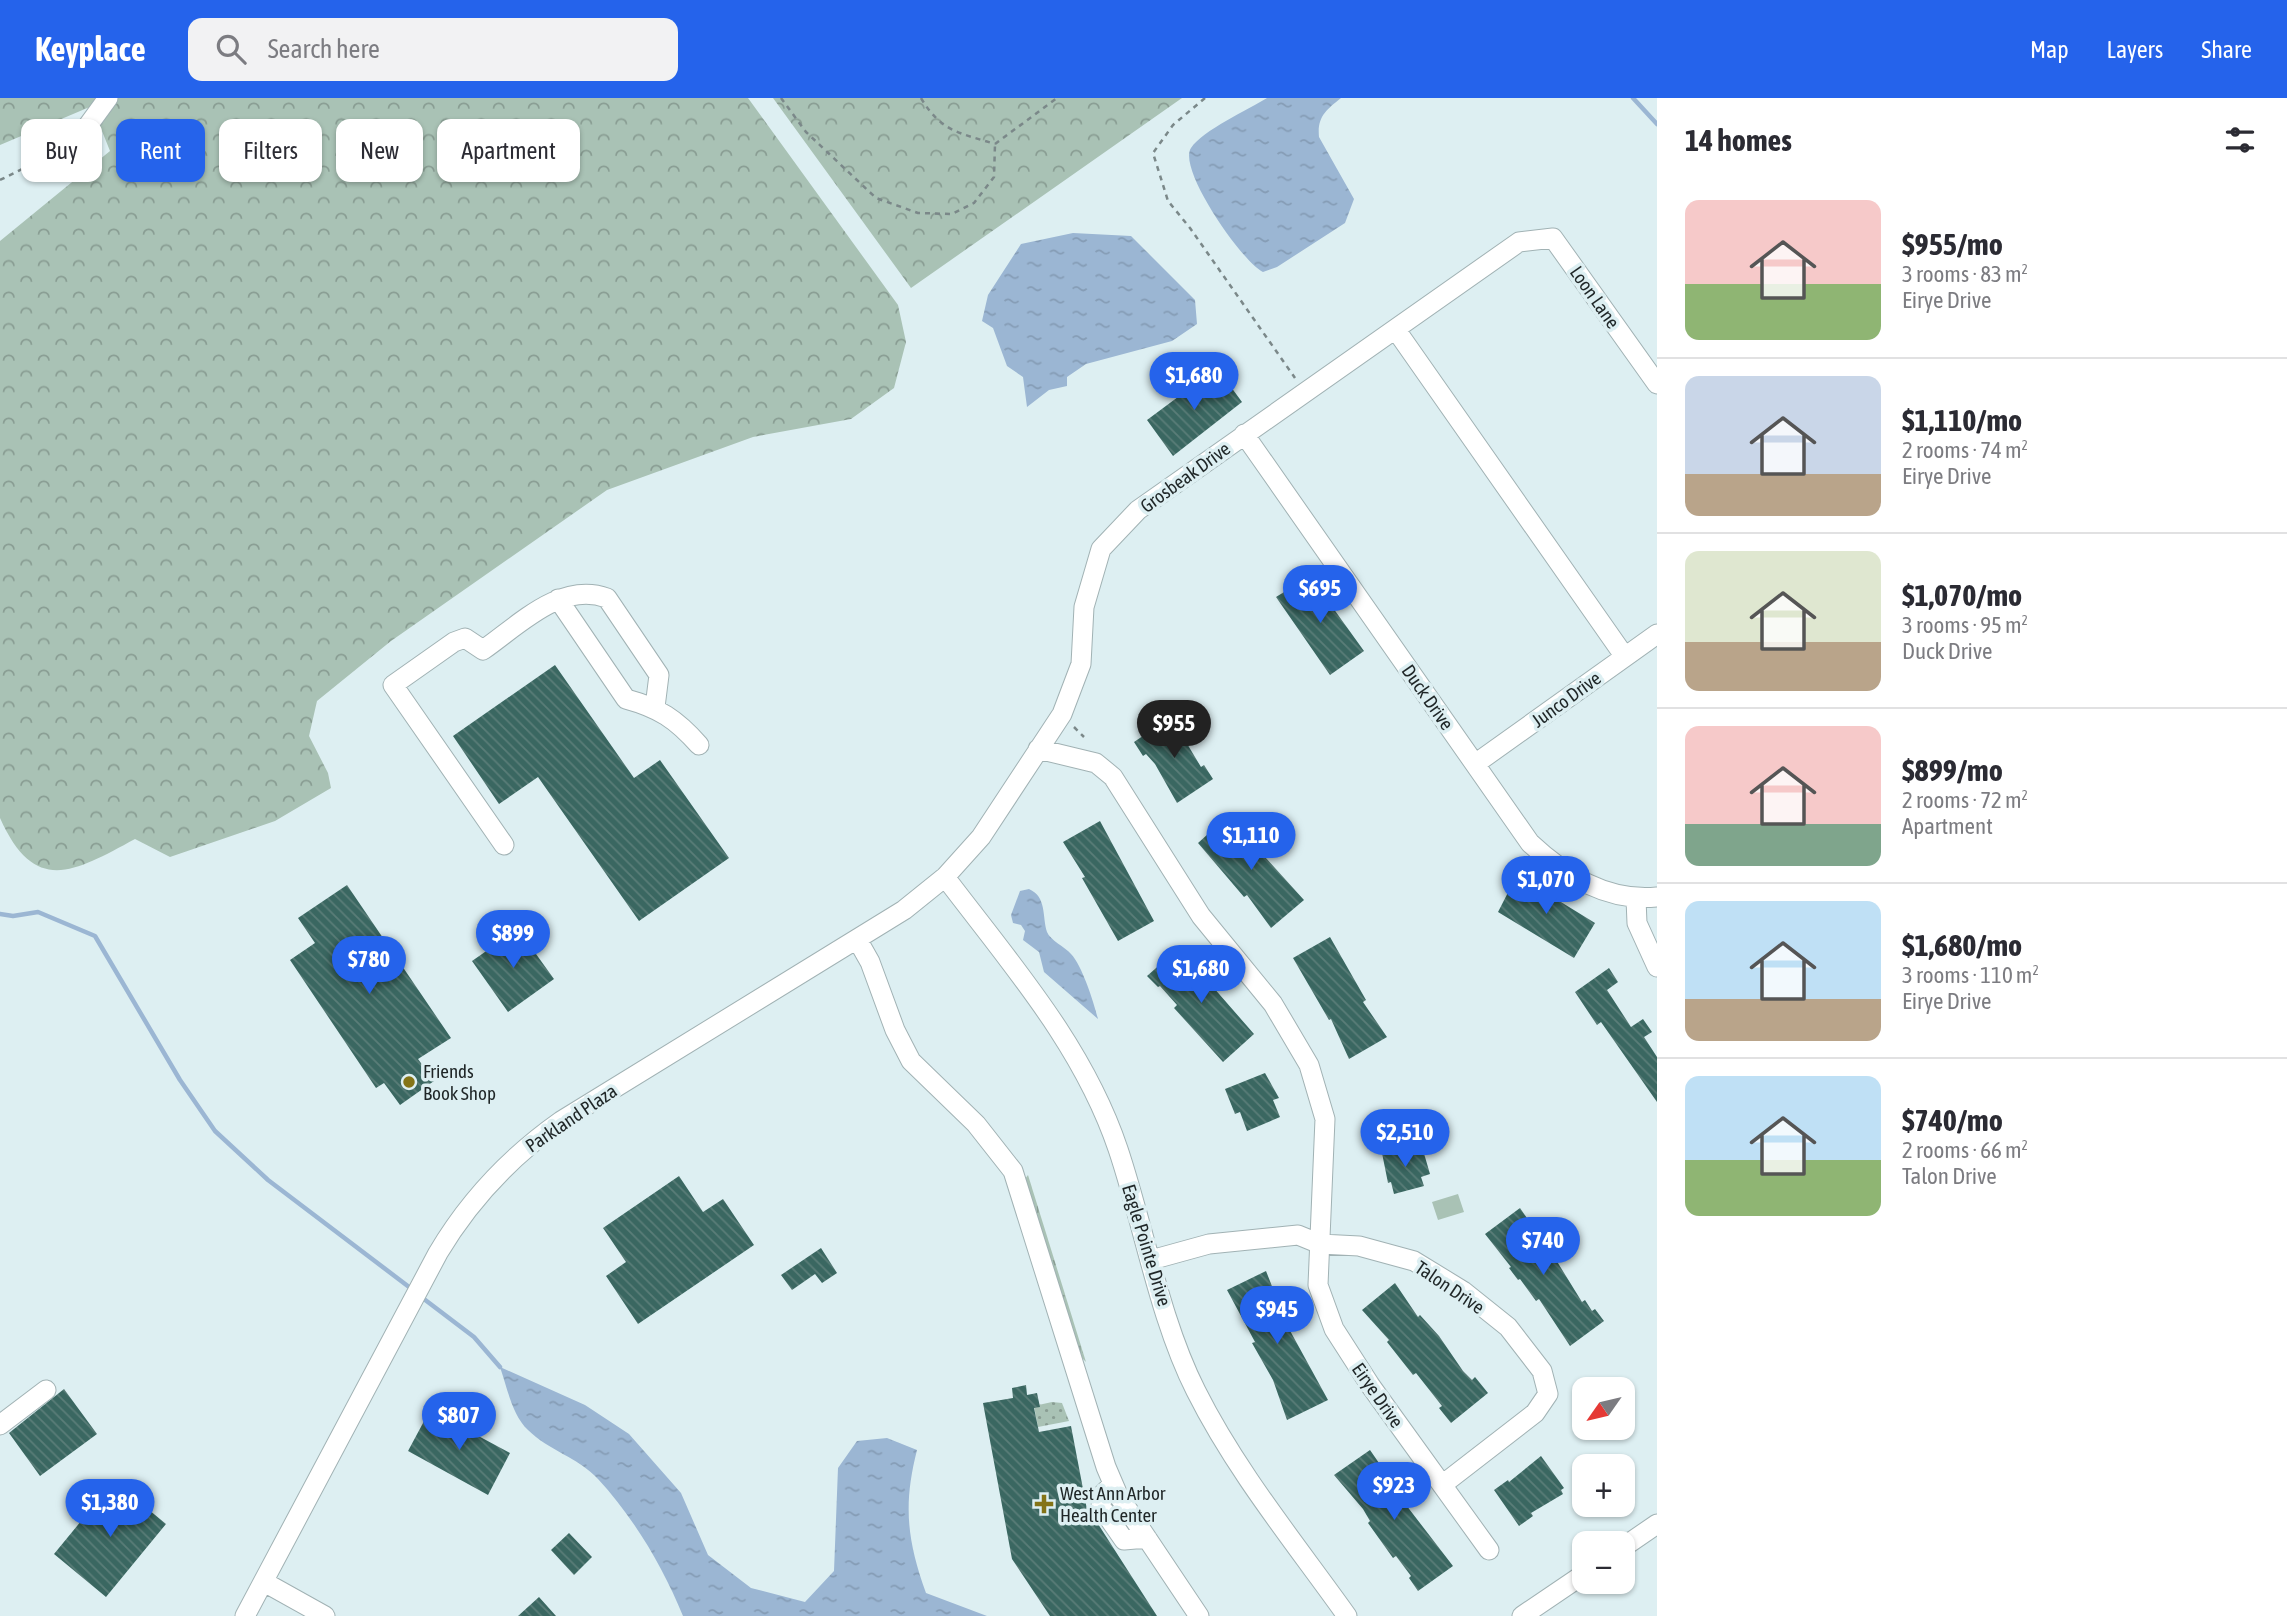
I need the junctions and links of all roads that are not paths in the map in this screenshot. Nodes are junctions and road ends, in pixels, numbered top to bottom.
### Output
1 (108, 98) edge
2 (93, 119) edge
3 (1519, 242) joint
4 (1396, 330) junction
5 (1657, 384) edge
6 (1244, 434) junction
7 (558, 599) junction
8 (1657, 634) edge
9 (1625, 657) junction
10 (655, 707) junction
11 (699, 745) dead end
12 (1038, 749) junction
13 (1475, 764) junction
14 (504, 845) dead end
15 (945, 877) junction
16 (1657, 897) edge
17 (1636, 899) junction
18 (857, 939) junction
19 (1657, 967) edge
20 (1320, 1244) junction
21 (1153, 1266) junction
22 (46, 1390) dead end
23 (0, 1425) edge
24 (1442, 1485) junction
25 (1657, 1524) edge
26 (1635, 1539) edge
27 (1489, 1550) dead end
28 (264, 1582) junction
29 (1572, 1582) edge
30 (245, 1616) edge
31 (325, 1616) edge
32 (1199, 1616) edge
33 (1347, 1616) edge
34 (1522, 1616) edge

1 - 2 street
3 - 4 street, Grosbeak Drive
3 - 5 street, Loon Lane
4 - 6 street, Grosbeak Drive
4 - 9 street
6 - 12 street, Grosbeak Drive
6 - 13 street, Duck Drive
7 - 10 street
7 - 10 street
7 - 14 street
8 - 9 street, Junco Drive
9 - 13 street, Junco Drive
10 - 11 street
12 - 15 street, Parkland Plaza
12 - 20 street, Eirye Drive
13 - 17 street, Duck Drive
15 - 18 street, Parkland Plaza
15 - 21 street, Eagle Pointe Drive
16 - 17 street, Duck Drive
17 - 19 street
18 - 28 street, Parkland Plaza
18 - 32 street
20 - 21 street, Talon Drive
20 - 24 street, Eirye Drive
20 - 24 street, Talon Drive
21 - 33 street, Eagle Pointe Drive
22 - 23 street
24 - 27 street, Eirye Drive
25 - 26 street
28 - 30 street, Parkland Plaza
28 - 31 street
29 - 34 street

